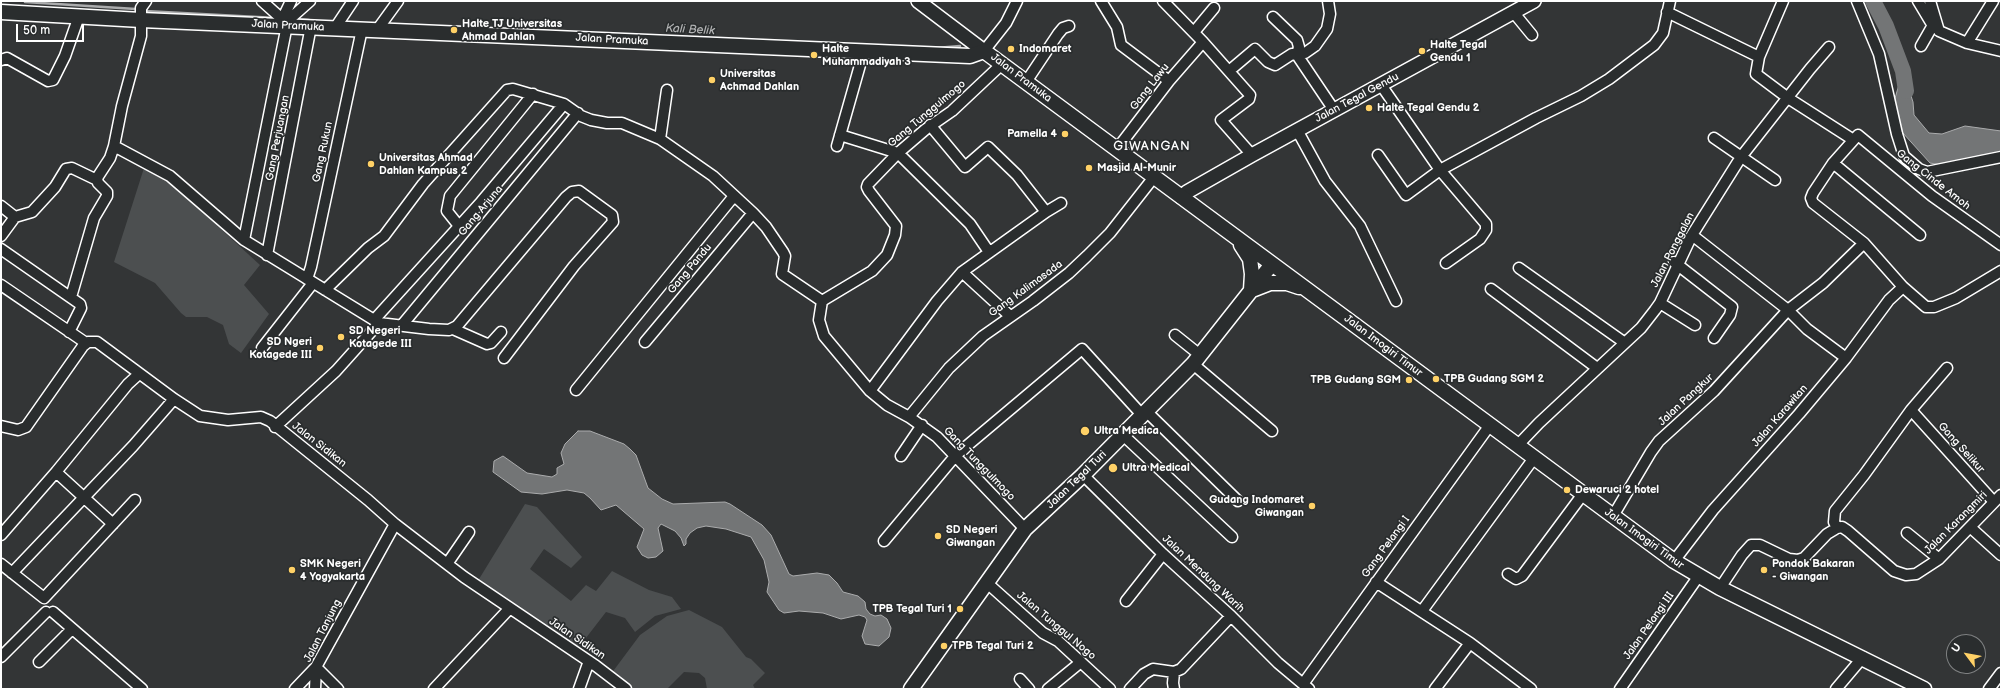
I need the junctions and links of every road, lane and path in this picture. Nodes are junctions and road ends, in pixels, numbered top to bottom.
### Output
1 (146, 1) edge
2 (262, 1) edge
3 (291, 1) edge
4 (310, 1) edge
5 (353, 1) edge
6 (398, 1) edge
7 (918, 1) edge
8 (1017, 1) edge
9 (1101, 1) edge
10 (1163, 1) edge
11 (1328, 1) edge
12 (1534, 1) edge
13 (1670, 1) edge
14 (1783, 1) edge
15 (1857, 1) edge
16 (1918, 1) edge
17 (1930, 1) edge
18 (1993, 1) edge
19 (1214, 8) dead end
20 (1, 12) edge
21 (1668, 12) junction
22 (1514, 13) junction
23 (79, 16) junction
24 (1273, 17) dead end
25 (141, 20) junction
26 (285, 20) junction
27 (311, 26) junction
28 (1069, 26) dead end
29 (335, 28) junction
30 (1936, 28) junction
31 (362, 29) junction
32 (377, 30) junction
33 (1194, 32) junction
34 (1532, 35) dead end
35 (1203, 42) junction
36 (1967, 43) junction
37 (1829, 46) dead end
38 (1921, 46) dead end
39 (864, 51) junction
40 (984, 51) junction
41 (2001, 51) edge
42 (1297, 55) junction
43 (1759, 57) junction
44 (1, 60) edge
45 (1002, 64) junction
46 (1229, 71) junction
47 (1169, 81) junction
48 (1026, 82) junction
49 (1381, 85) junction
50 (667, 90) dead end
51 (533, 94) junction
52 (1788, 98) junction
53 (564, 104) junction
54 (1334, 110) junction
55 (578, 113) junction
56 (930, 125) junction
57 (1296, 130) junction
58 (840, 135) junction
59 (1714, 138) dead end
60 (660, 139) junction
61 (1852, 139) junction
62 (114, 146) junction
63 (837, 146) dead end
64 (1117, 149) junction
65 (898, 153) junction
66 (1252, 155) junction
67 (1378, 155) dead end
68 (1741, 157) junction
69 (2001, 157) edge
70 (1833, 163) junction
71 (1440, 170) junction
72 (1154, 176) junction
73 (97, 180) junction
74 (1775, 180) dead end
75 (734, 196) junction
76 (1181, 197) junction
77 (1061, 203) dead end
78 (1, 206) edge
79 (1046, 212) junction
80 (753, 213) junction
81 (15, 217) junction
82 (459, 226) junction
83 (1692, 235) junction
84 (1920, 235) dead end
85 (1, 236) edge
86 (1237, 238) junction
87 (244, 240) junction
88 (1864, 243) junction
89 (2001, 245) edge
90 (1, 249) edge
91 (989, 252) junction
92 (267, 255) junction
93 (1446, 263) dead end
94 (1676, 263) junction
95 (1272, 264) junction
96 (1519, 268) dead end
97 (2001, 271) edge
98 (962, 272) junction
99 (310, 281) junction
100 (1, 285) edge
101 (1903, 287) junction
102 (1491, 289) dead end
103 (325, 290) junction
104 (1251, 290) junction
105 (1307, 290) junction
106 (71, 297) junction
107 (822, 301) junction
108 (1396, 301) dead end
109 (1660, 303) junction
110 (1788, 310) junction
111 (1010, 316) junction
112 (376, 321) junction
113 (402, 325) junction
114 (1695, 325) dead end
115 (453, 329) junction
116 (69, 332) junction
117 (501, 332) dead end
118 (1175, 335) dead end
119 (1714, 338) dead end
120 (645, 342) dead end
121 (86, 343) junction
122 (1625, 343) junction
123 (262, 348) dead end
124 (504, 358) dead end
125 (1846, 358) junction
126 (1196, 360) junction
127 (1597, 368) junction
128 (1947, 368) dead end
129 (139, 374) junction
130 (576, 390) dead end
131 (870, 391) junction
132 (174, 399) junction
133 (1911, 410) junction
134 (1145, 414) junction
135 (909, 417) junction
136 (1490, 425) junction
137 (1, 426) edge
138 (922, 426) junction
139 (275, 427) junction
140 (1272, 431) dead end
141 (1123, 435) junction
142 (1518, 446) junction
143 (956, 455) junction
144 (901, 456) dead end
145 (1534, 458) junction
146 (56, 472) junction
147 (1083, 475) junction
148 (1583, 494) junction
149 (84, 497) junction
150 (1998, 498) edge
151 (135, 500) dead end
152 (1238, 501) dead end
153 (1613, 516) junction
154 (113, 524) junction
155 (396, 524) junction
156 (1970, 527) junction
157 (1837, 528) junction
158 (1025, 529) junction
159 (469, 532) dead end
160 (1907, 533) dead end
161 (1, 535) edge
162 (1232, 537) dead end
163 (884, 541) dead end
164 (1163, 554) junction
165 (2001, 555) edge
166 (1939, 559) junction
167 (1674, 561) junction
168 (1, 564) edge
169 (447, 564) junction
170 (12, 573) junction
171 (1508, 574) dead end
172 (1698, 577) junction
173 (986, 582) junction
174 (1376, 582) junction
175 (1720, 588) junction
176 (1126, 601) dead end
177 (510, 608) junction
178 (1422, 611) junction
179 (1231, 616) junction
180 (72, 629) junction
181 (1470, 643) junction
182 (1, 657) edge
183 (1863, 658) junction
184 (39, 662) dead end
185 (589, 662) junction
186 (1081, 662) junction
187 (316, 667) junction
188 (1174, 672) junction
189 (2001, 673) edge
190 (1020, 679) dead end
191 (1306, 686) edge
192 (1103, 687) edge
193 (142, 689) edge
194 (295, 689) edge
195 (315, 689) edge
196 (338, 689) edge
197 (434, 689) edge
198 (579, 689) edge
199 (626, 689) edge
200 (912, 689) edge
201 (1029, 689) edge
202 (1048, 689) edge
203 (1130, 689) edge
204 (1174, 689) edge
205 (1435, 689) edge
206 (1531, 689) edge
207 (1620, 689) edge
208 (1836, 689) edge
209 (1924, 689) edge
210 (1989, 689) edge

1 - 25 street
2 - 26 street
3 - 26 street
4 - 26 street
5 - 29 street
6 - 32 street
7 - 40 street
8 - 40 street
9 - 47 street
10 - 33 street
11 - 42 street
12 - 22 street, Jalan Tegal Gendu
13 - 21 street
14 - 43 street
15 - 69 street
16 - 30 street
17 - 30 street
18 - 36 street
19 - 33 street
20 - 23 main road, Jalan Pramuka
21 - 43 street
21 - 71 street
22 - 34 street
22 - 49 street, Jalan Tegal Gendu
23 - 25 main road, Jalan Pramuka
23 - 44 street
24 - 42 street
25 - 26 main road, Jalan Pramuka
25 - 62 street
26 - 27 main road, Jalan Pramuka
26 - 87 street
27 - 29 main road, Jalan Pramuka
27 - 92 street, Gang Perjuangan
28 - 48 street
29 - 31 main road, Jalan Pramuka
30 - 36 street
30 - 38 street
31 - 32 main road, Jalan Pramuka
31 - 99 street, Gang Rukun
32 - 39 main road, Jalan Pramuka
33 - 35 street
35 - 46 street
35 - 47 street, Gang Lawu
36 - 41 street
37 - 52 street, Jalan Ponggalan
39 - 40 main road, Jalan Pramuka
39 - 58 street
40 - 45 main road, Jalan Pramuka
42 - 46 street
42 - 54 street
43 - 52 street
45 - 48 main road, Jalan Pramuka
45 - 56 street, Gang Tunggulmogo
46 - 66 street
47 - 64 street, Gang Lawu
48 - 64 main road, Jalan Pramuka
49 - 54 street, Jalan Tegal Gendu
49 - 71 street
50 - 60 street
51 - 53 street
51 - 82 street
51 - 103 street
52 - 61 street
52 - 68 street, Jalan Ponggalan
53 - 55 street
53 - 82 street
54 - 57 street, Jalan Tegal Gendu
55 - 60 street
55 - 113 street, Gang Arjuna
56 - 65 street, Gang Tunggulmogo
56 - 79 street
57 - 66 street, Jalan Tegal Gendu
57 - 108 street
58 - 63 street
58 - 65 street
59 - 68 street
60 - 75 street
61 - 70 street
61 - 89 street, Gang Cinde Amoh
62 - 73 street
62 - 87 street
64 - 72 main road, Jalan Pramuka
65 - 91 street
65 - 107 street, Gang Tunggulmogo
66 - 76 street, Jalan Tegal Gendu
67 - 71 street
68 - 74 street
68 - 83 street, Jalan Ponggalan
70 - 84 street
70 - 88 street
71 - 93 street
72 - 76 main road, Jalan Pramuka
72 - 111 street, Gang Kalimasada
73 - 81 street
73 - 106 street
75 - 80 street
75 - 130 street
76 - 86 main road, Jalan Pramuka
77 - 79 street
78 - 81 street
79 - 91 street
80 - 107 street
80 - 120 street, Gang Pandu
81 - 85 street
82 - 112 street
83 - 94 street, Jalan Ponggalan
83 - 110 street
86 - 95 main road, Jalan Pramuka
86 - 104 main road
87 - 92 street
88 - 101 street
88 - 110 street, Jalan Pangkur
90 - 106 street
91 - 98 street
92 - 99 street
94 - 109 street, Jalan Ponggalan
94 - 119 street
95 - 104 main road, Jalan Tegal Turi
95 - 105 main road, Jalan Imogiri Timur
96 - 122 street
97 - 101 street
98 - 111 street
98 - 131 street
99 - 103 street
99 - 123 street
100 - 116 street, Jalan Sidikan
101 - 125 street, Jalan Karawitan
102 - 127 street
103 - 112 street
104 - 105 main road
104 - 126 main road, Jalan Tegal Turi
105 - 136 main road, Jalan Imogiri Timur
106 - 116 street
107 - 131 street, Gang Tunggulmogo
109 - 114 street
109 - 122 street, Jalan Ponggalan
110 - 125 street
110 - 153 street, Jalan Pangkur
111 - 135 street, Gang Kalimasada
112 - 113 street
112 - 139 street
113 - 115 street
115 - 117 street
115 - 124 street
116 - 121 street, Jalan Sidikan
118 - 126 street
121 - 129 street, Jalan Sidikan
121 - 137 street
122 - 127 street, Jalan Ponggalan
125 - 167 street, Jalan Karawitan
126 - 134 main road, Jalan Tegal Turi
126 - 140 street
127 - 142 street, Jalan Ponggalan
128 - 133 street
129 - 132 street, Jalan Sidikan
129 - 146 street
131 - 135 street, Gang Tunggulmogo
132 - 139 street, Jalan Sidikan
132 - 149 street
133 - 150 street, Gang Selikur
133 - 157 street
134 - 141 main road, Jalan Tegal Turi
134 - 143 street
134 - 152 street
135 - 138 street, Gang Tunggulmogo
136 - 142 main road, Jalan Imogiri Timur
136 - 174 street, Gang Pelangi I
138 - 143 street, Gang Tunggulmogo
138 - 144 street
139 - 155 street, Jalan Sidikan
141 - 147 main road, Jalan Tegal Turi
141 - 162 street
142 - 145 main road, Jalan Imogiri Timur
143 - 158 street, Gang Tunggulmogo
143 - 163 street
145 - 148 main road, Jalan Imogiri Timur
145 - 178 street
146 - 149 street
146 - 161 street
147 - 158 main road, Jalan Tegal Turi
147 - 164 street, Jalan Mendung Warih
148 - 153 main road, Jalan Imogiri Timur
148 - 171 street
149 - 154 street
149 - 170 street
150 - 156 street, Jalan Karangmiri
151 - 154 street
153 - 167 main road, Jalan Imogiri Timur
154 - 170 street
155 - 169 street, Jalan Sidikan
155 - 187 street, Jalan Tanjung
156 - 165 street
156 - 166 street, Jalan Karangmiri
157 - 166 street, Jalan Karangmiri
157 - 175 street
158 - 173 main road, Jalan Tegal Turi
159 - 169 street
160 - 166 street
164 - 176 street
164 - 179 street, Jalan Mendung Warih
167 - 172 main road, Jalan Imogiri Timur
168 - 170 street
169 - 177 street, Jalan Sidikan
172 - 175 main road, Jalan Imogiri Timur
172 - 207 street, Jalan Pelangi III
173 - 186 street, Jalan Tunggul Nogo
173 - 200 main road, Jalan Tegal Turi
174 - 178 street
174 - 191 street, Gang Pelangi I
175 - 183 main road, Jalan Imogiri Timur
177 - 185 street, Jalan Sidikan
177 - 197 street
178 - 181 street
179 - 188 street
179 - 191 street, Jalan Mendung Warih
180 - 182 street
180 - 184 street
180 - 193 street
181 - 205 street
181 - 206 street
183 - 208 street
183 - 209 main road, Jalan Imogiri Timur
185 - 198 street
185 - 199 street, Jalan Sidikan
186 - 192 street, Jalan Tunggul Nogo
186 - 202 street
187 - 194 street
187 - 195 street, Jalan Tanjung
187 - 196 street
188 - 203 street
188 - 204 street
189 - 210 street
190 - 201 street

